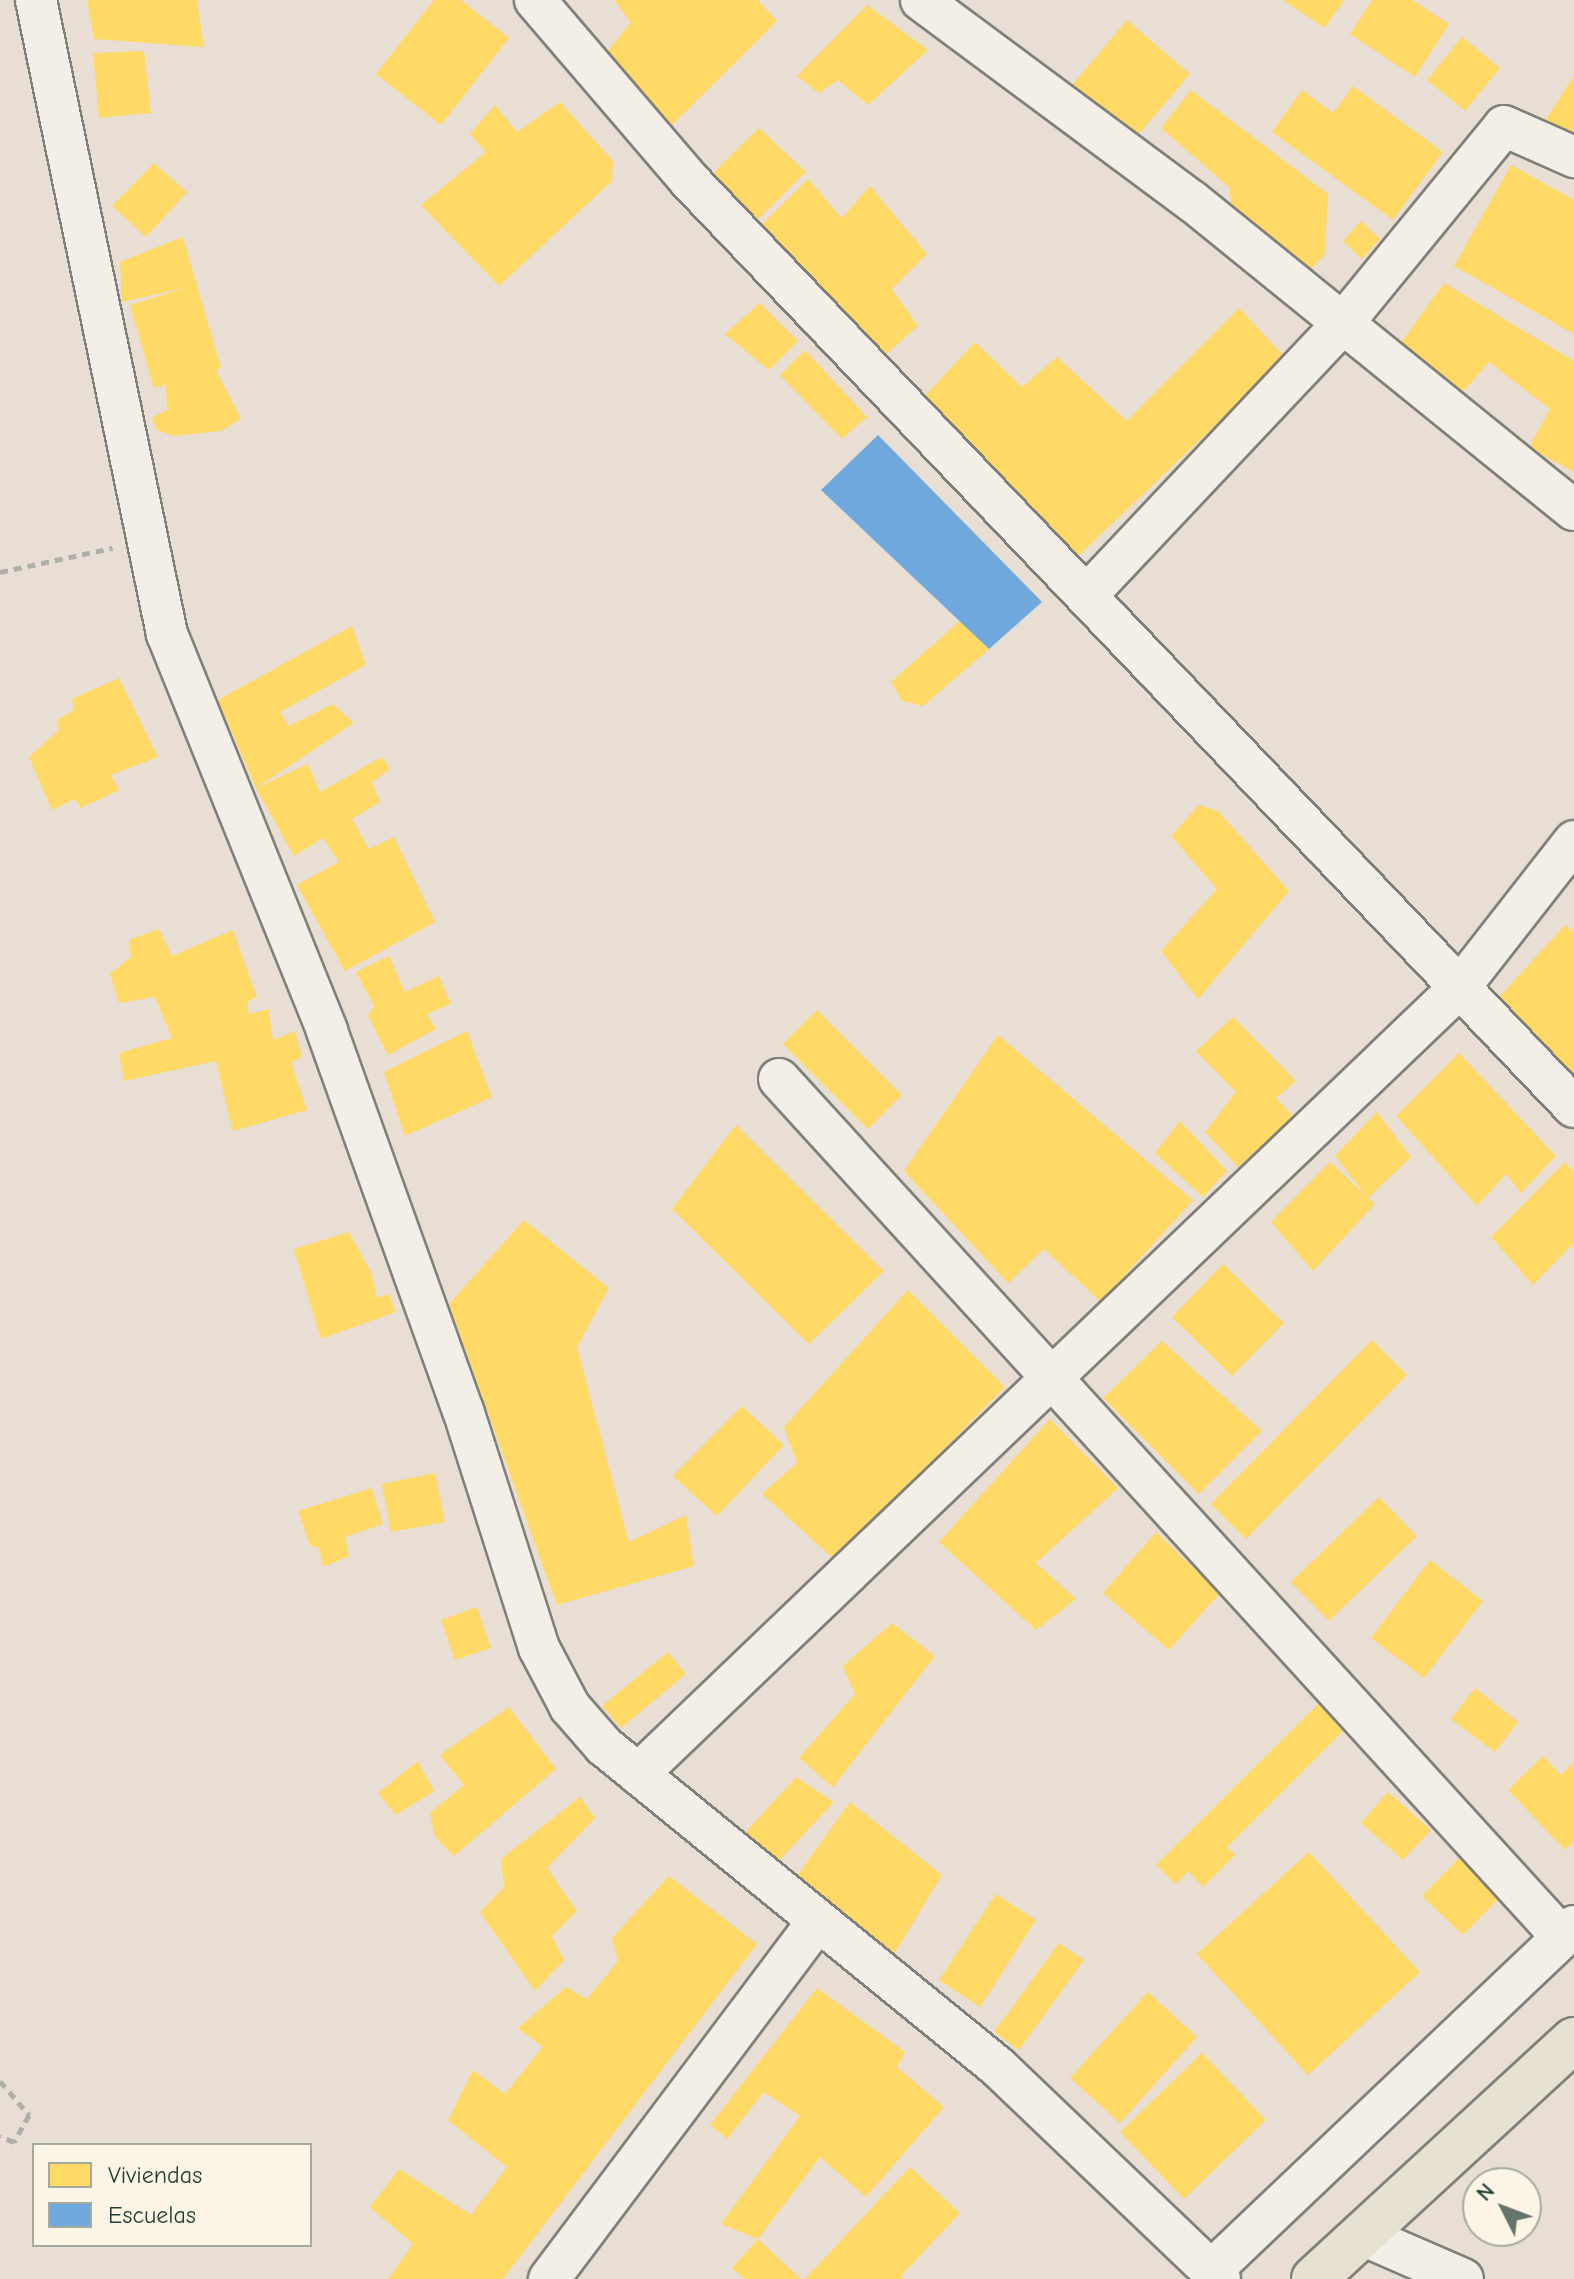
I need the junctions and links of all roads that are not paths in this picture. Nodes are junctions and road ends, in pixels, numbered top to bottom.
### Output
1 (36, 0) edge
2 (535, 0) edge
3 (921, 0) edge
4 (1574, 157) edge
5 (1343, 323) junction
6 (1574, 510) edge
7 (1086, 596) junction
8 (1574, 841) edge
9 (1460, 987) junction
10 (779, 1079) dead end
11 (1574, 1107) edge
12 (1054, 1380) junction
13 (638, 1774) junction
14 (816, 1923) junction
15 (1568, 1931) edge
16 (1574, 2040) edge
17 (1362, 2235) junction
18 (1216, 2275) edge
19 (549, 2279) edge
20 (1314, 2279) edge
21 (1463, 2279) edge

1 - 13 street
2 - 7 street
3 - 5 street
4 - 5 street
5 - 6 street
5 - 7 street
7 - 9 street
8 - 9 street
9 - 11 street
9 - 12 street
10 - 12 street
12 - 13 street
12 - 15 street
13 - 14 street
14 - 18 street
14 - 19 street
15 - 18 street
16 - 17 highway
17 - 20 highway
17 - 21 street

